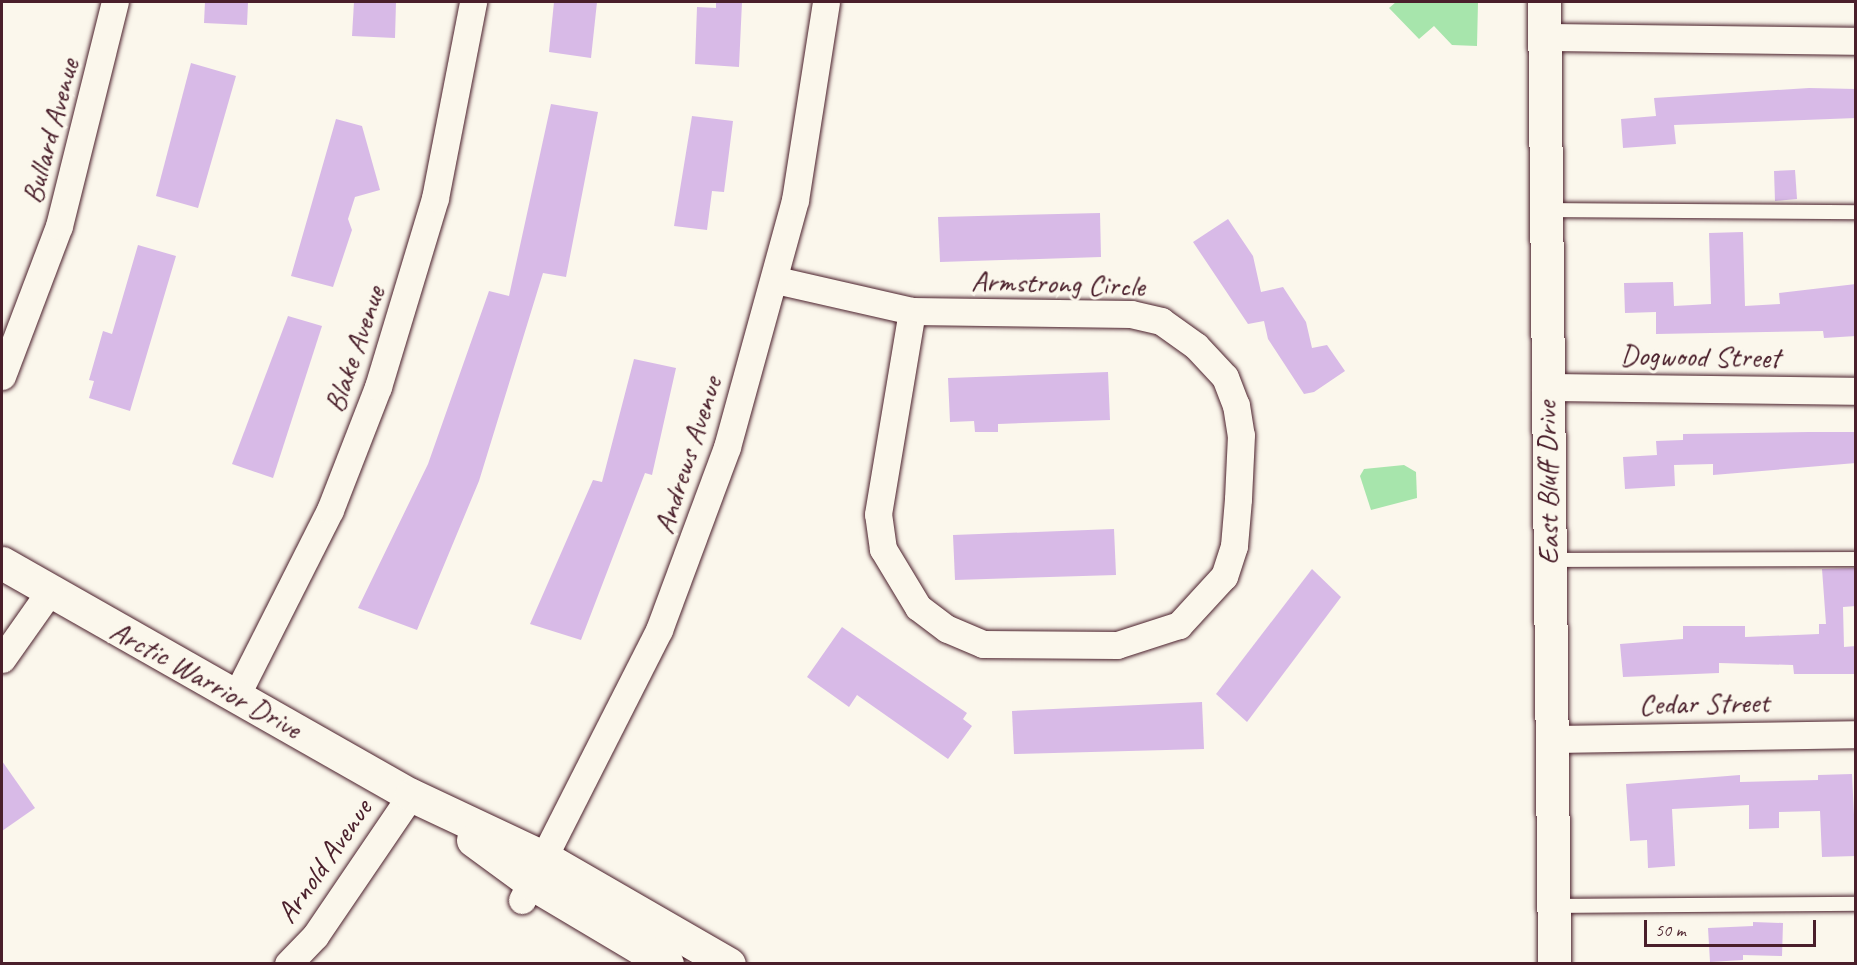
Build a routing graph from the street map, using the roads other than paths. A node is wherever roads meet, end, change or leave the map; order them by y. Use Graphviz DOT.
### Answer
graph roads {
  1 [pos="115,2"];
  2 [pos="473,2"];
  3 [pos="826,2"];
  4 [pos="1544,2"];
  5 [pos="1544,38"];
  6 [pos="1856,41"];
  7 [pos="1545,210"];
  8 [pos="1856,212"];
  9 [pos="776,280"];
  10 [pos="912,311"];
  11 [pos="2,376"];
  12 [pos="1545,387"];
  13 [pos="1856,391"];
  14 [pos="1856,559"];
  15 [pos="1548,560"];
  16 [pos="2,563"];
  17 [pos="50,591"];
  18 [pos="2,659"];
  19 [pos="236,696"];
  20 [pos="1856,734"];
  21 [pos="1552,739"];
  22 [pos="411,795"];
  23 [pos="534,881"];
  24 [pos="1856,904"];
  25 [pos="1555,906"];
  26 [pos="288,963"];
  27 [pos="667,963"];
  28 [pos="729,963"];
  29 [pos="1554,963"];
  1 -- 11 [label="street, Bullard Avenue"];
  2 -- 19 [label="street, Blake Avenue"];
  3 -- 9 [label="street, Andrews Avenue"];
  4 -- 5 [label="main road, East Bluff Drive"];
  5 -- 6 [label="street"];
  5 -- 7 [label="main road, East Bluff Drive"];
  7 -- 8 [label="lane"];
  7 -- 12 [label="main road, East Bluff Drive"];
  9 -- 10 [label="street, Armstrong Circle"];
  9 -- 23 [label="street, Andrews Avenue"];
  10 -- 10 [label="street, Armstrong Circle"];
  12 -- 13 [label="street, Dogwood Street"];
  12 -- 15 [label="main road, East Bluff Drive"];
  14 -- 15 [label="lane"];
  15 -- 21 [label="main road, East Bluff Drive"];
  16 -- 17 [label="main road, Arctic Warrior Drive"];
  17 -- 18 [label="street"];
  17 -- 19 [label="main road, Arctic Warrior Drive"];
  19 -- 22 [label="main road, Arctic Warrior Drive"];
  20 -- 21 [label="street, Cedar Street"];
  21 -- 25 [label="main road, East Bluff Drive"];
  22 -- 23 [label="main road, Arctic Warrior Drive"];
  22 -- 26 [label="street, Arnold Avenue"];
  23 -- 27 [label="main road, Arctic Warrior Drive"];
  23 -- 28 [label="main road, Arctic Warrior Drive"];
  24 -- 25 [label="lane"];
  25 -- 29 [label="main road, East Bluff Drive"];
}
